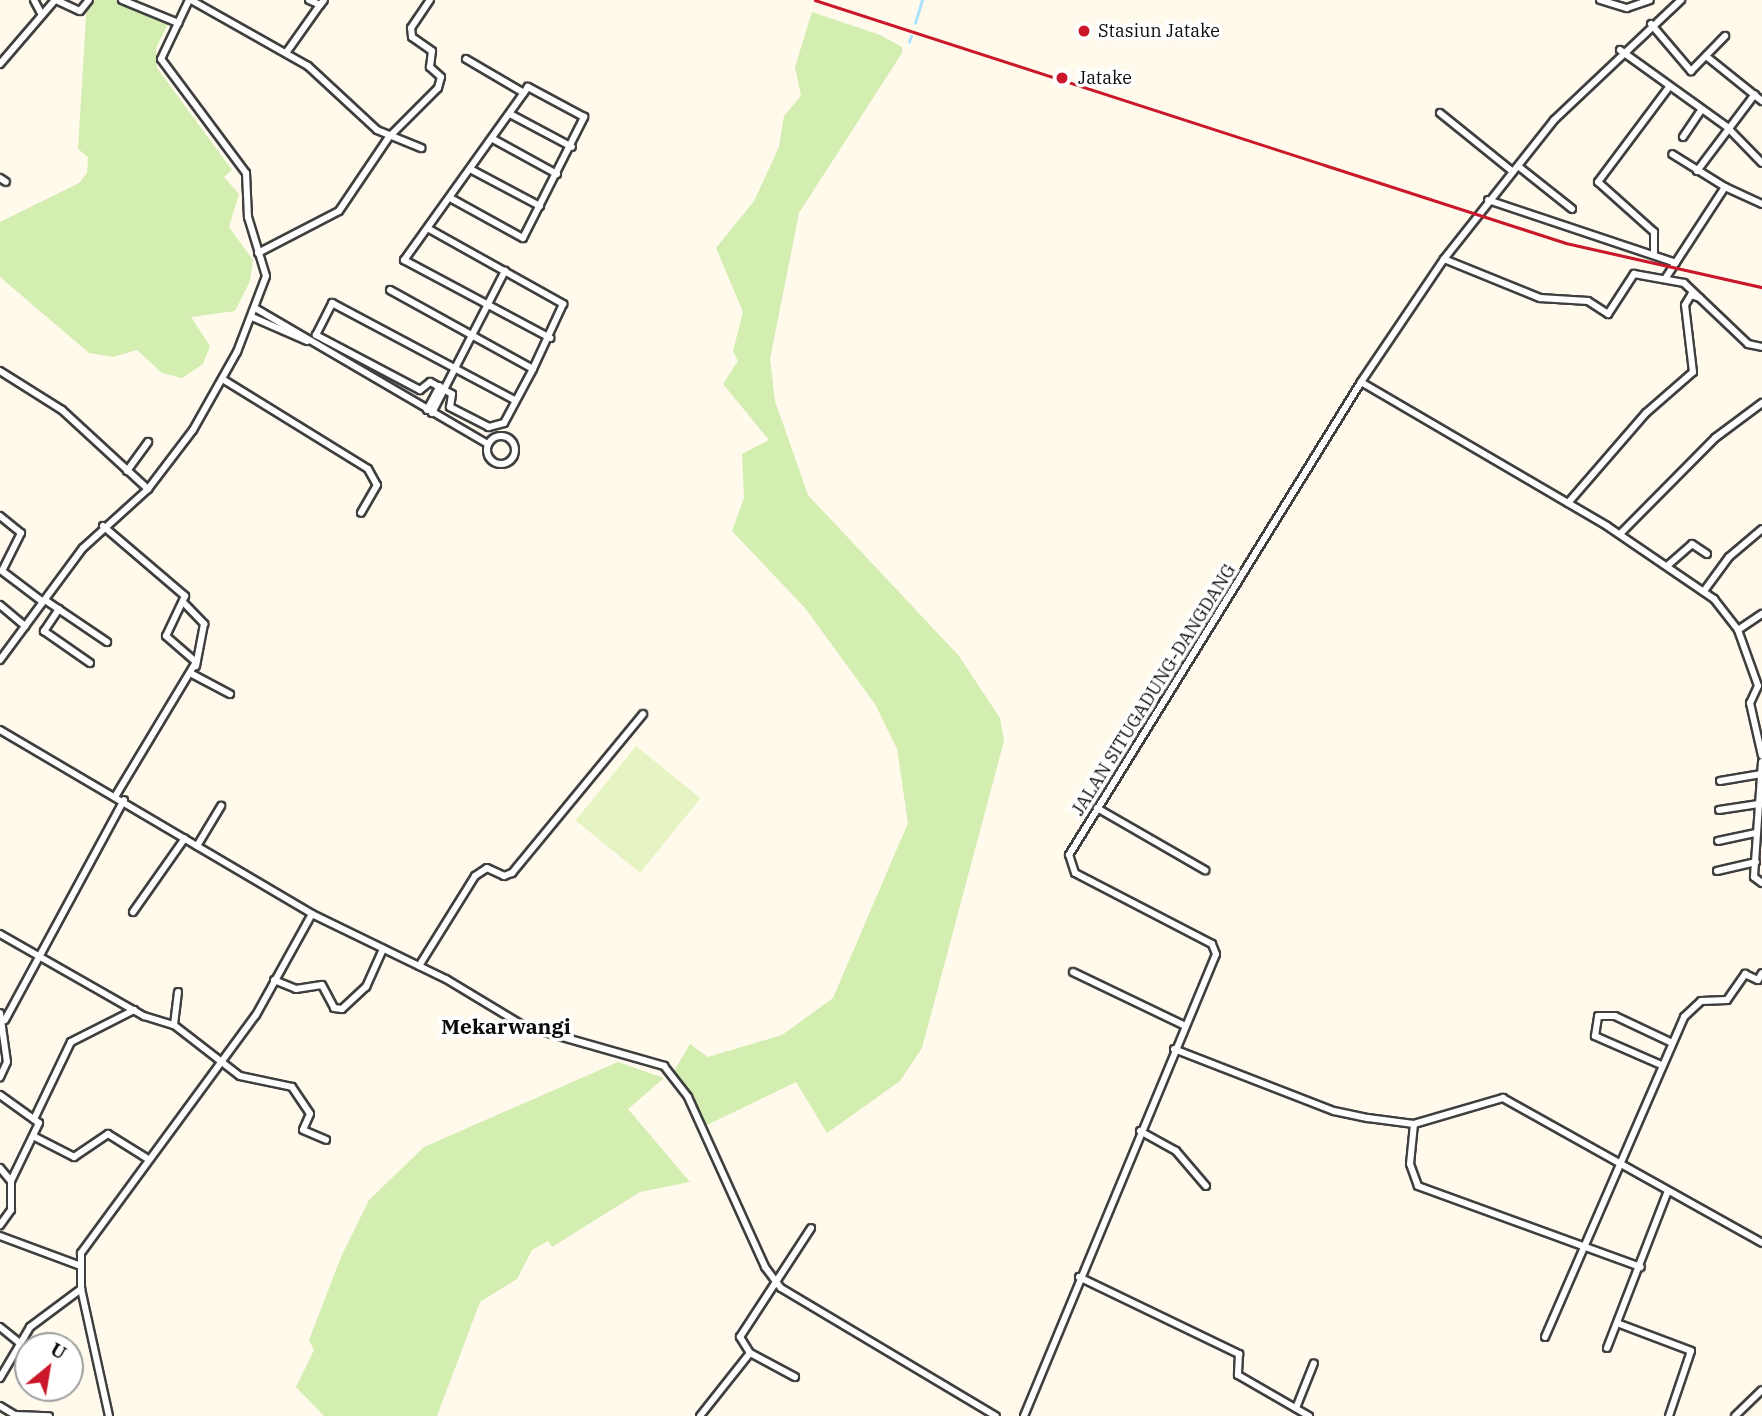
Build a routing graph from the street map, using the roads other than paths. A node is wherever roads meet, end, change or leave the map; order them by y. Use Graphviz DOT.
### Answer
graph roads {
  1 [pos="34,0"];
  2 [pos="55,0"];
  3 [pos="89,0"];
  4 [pos="122,0"];
  5 [pos="190,0"];
  6 [pos="309,0"];
  7 [pos="430,0"];
  8 [pos="1600,0"];
  9 [pos="1650,0"];
  10 [pos="1681,0"];
  11 [pos="322,3"];
  12 [pos="41,13"];
  13 [pos="178,23"];
  14 [pos="1651,24"];
  15 [pos="1725,36"];
  16 [pos="1620,50"];
  17 [pos="286,53"];
  18 [pos="1706,57"];
  19 [pos="466,59"];
  20 [pos="0,64"];
  21 [pos="1669,87"];
  22 [pos="524,93"];
  23 [pos="1755,94"];
  24 [pos="1762,101"];
  25 [pos="1701,110"];
  26 [pos="1440,113"];
  27 [pos="510,114"];
  28 [pos="1727,127"];
  29 [pos="389,137"];
  30 [pos="1683,137"];
  31 [pos="493,139"];
  32 [pos="572,147"];
  33 [pos="421,148"];
  34 [pos="1672,154"];
  35 [pos="1762,163"];
  36 [pos="1515,169"];
  37 [pos="472,170"];
  38 [pos="1697,171"];
  39 [pos="557,174"];
  40 [pos="1725,187"];
  41 [pos="452,199"];
  42 [pos="1488,200"];
  43 [pos="1762,204"];
  44 [pos="540,206"];
  45 [pos="1572,209"];
  46 [pos="429,229"];
  47 [pos="258,253"];
  48 [pos="1654,254"];
  49 [pos="1444,259"];
  50 [pos="1676,262"];
  51 [pos="505,271"];
  52 [pos="1665,279"];
  53 [pos="390,290"];
  54 [pos="1702,299"];
  55 [pos="487,304"];
  56 [pos="254,308"];
  57 [pos="252,317"];
  58 [pos="471,334"];
  59 [pos="550,338"];
  60 [pos="307,341"];
  61 [pos="1762,347"];
  62 [pos="453,367"];
  63 [pos="534,369"];
  64 [pos="0,371"];
  65 [pos="224,380"];
  66 [pos="1361,382"];
  67 [pos="442,386"];
  68 [pos="516,401"];
  69 [pos="1762,403"];
  70 [pos="429,412"];
  71 [pos="148,442"];
  72 [pos="488,444"];
  73 [pos="127,471"];
  74 [pos="148,489"];
  75 [pos="1568,503"];
  76 [pos="361,513"];
  77 [pos="0,516"];
  78 [pos="103,526"];
  79 [pos="1762,529"];
  80 [pos="1620,534"];
  81 [pos="1707,554"];
  82 [pos="1667,566"];
  83 [pos="1704,591"];
  84 [pos="44,601"];
  85 [pos="185,604"];
  86 [pos="0,605"];
  87 [pos="59,609"];
  88 [pos="1762,614"];
  89 [pos="25,626"];
  90 [pos="1738,630"];
  91 [pos="107,642"];
  92 [pos="0,660"];
  93 [pos="90,663"];
  94 [pos="194,671"];
  95 [pos="230,694"];
  96 [pos="643,713"];
  97 [pos="0,730"];
  98 [pos="1762,756"];
  99 [pos="1762,762"];
  100 [pos="1761,775"];
  101 [pos="1720,781"];
  102 [pos="116,795"];
  103 [pos="124,800"];
  104 [pos="221,806"];
  105 [pos="1760,806"];
  106 [pos="1097,808"];
  107 [pos="1718,810"];
  108 [pos="1757,834"];
  109 [pos="185,838"];
  110 [pos="1718,841"];
  111 [pos="1759,842"];
  112 [pos="197,846"];
  113 [pos="1756,862"];
  114 [pos="1205,870"];
  115 [pos="1717,871"];
  116 [pos="1762,883"];
  117 [pos="133,912"];
  118 [pos="312,914"];
  119 [pos="0,934"];
  120 [pos="383,949"];
  121 [pos="39,956"];
  122 [pos="419,966"];
  123 [pos="1073,972"];
  124 [pos="1762,973"];
  125 [pos="274,980"];
  126 [pos="178,992"];
  127 [pos="134,1010"];
  128 [pos="0,1013"];
  129 [pos="5,1020"];
  130 [pos="174,1025"];
  131 [pos="1185,1026"];
  132 [pos="1671,1042"];
  133 [pos="1174,1049"];
  134 [pos="219,1061"];
  135 [pos="1659,1064"];
  136 [pos="0,1077"];
  137 [pos="0,1096"];
  138 [pos="35,1118"];
  139 [pos="1414,1124"];
  140 [pos="1140,1131"];
  141 [pos="34,1137"];
  142 [pos="326,1140"];
  143 [pos="148,1158"];
  144 [pos="1622,1165"];
  145 [pos="0,1168"];
  146 [pos="11,1181"];
  147 [pos="1206,1186"];
  148 [pos="1668,1191"];
  149 [pos="0,1225"];
  150 [pos="811,1228"];
  151 [pos="0,1236"];
  152 [pos="1585,1241"];
  153 [pos="1762,1243"];
  154 [pos="78,1265"];
  155 [pos="1641,1267"];
  156 [pos="1079,1277"];
  157 [pos="774,1281"];
  158 [pos="81,1289"];
  159 [pos="1617,1324"];
  160 [pos="0,1327"];
  161 [pos="27,1332"];
  162 [pos="1545,1337"];
  163 [pos="14,1338"];
  164 [pos="1607,1348"];
  165 [pos="750,1353"];
  166 [pos="14,1354"];
  167 [pos="1314,1363"];
  168 [pos="795,1377"];
  169 [pos="0,1378"];
  170 [pos="1762,1390"];
  171 [pos="0,1406"];
  172 [pos="1296,1408"];
  173 [pos="48,1416"];
  174 [pos="108,1416"];
  175 [pos="700,1416"];
  176 [pos="996,1416"];
  177 [pos="1024,1416"];
  178 [pos="1309,1416"];
  179 [pos="1669,1416"];
  180 [pos="1735,1416"];
  1 -- 12 [label="street"];
  2 -- 3 [label="street"];
  2 -- 12 [label="street"];
  4 -- 13 [label="street"];
  5 -- 13 [label="street"];
  5 -- 17 [label="street"];
  6 -- 11 [label="street"];
  7 -- 29 [label="street"];
  8 -- 9 [label="street"];
  10 -- 14 [label="street, JALAN SITUGADUNG-DANGDANG"];
  11 -- 17 [label="street"];
  12 -- 20 [label="street"];
  13 -- 47 [label="street"];
  14 -- 16 [label="street, JALAN SITUGADUNG-DANGDANG"];
  14 -- 18 [label="street"];
  15 -- 18 [label="street"];
  16 -- 21 [label="street"];
  16 -- 36 [label="street, JALAN SITUGADUNG-DANGDANG"];
  17 -- 29 [label="street"];
  18 -- 23 [label="street"];
  19 -- 22 [label="street"];
  21 -- 25 [label="street"];
  21 -- 48 [label="street"];
  22 -- 27 [label="street"];
  22 -- 32 [label="street"];
  23 -- 24 [label="street"];
  23 -- 28 [label="street"];
  25 -- 28 [label="street"];
  25 -- 30 [label="street"];
  26 -- 36 [label="street"];
  27 -- 31 [label="street"];
  27 -- 32 [label="street"];
  28 -- 35 [label="street"];
  28 -- 38 [label="street"];
  29 -- 33 [label="street"];
  29 -- 47 [label="street"];
  31 -- 37 [label="street"];
  31 -- 39 [label="street"];
  32 -- 39 [label="street"];
  34 -- 38 [label="street"];
  36 -- 42 [label="street, JALAN SITUGADUNG-DANGDANG"];
  36 -- 45 [label="street"];
  37 -- 41 [label="street"];
  37 -- 44 [label="street"];
  38 -- 40 [label="street"];
  39 -- 44 [label="street"];
  40 -- 43 [label="street"];
  40 -- 50 [label="street"];
  41 -- 44 [label="street"];
  41 -- 46 [label="street"];
  42 -- 48 [label="street"];
  42 -- 49 [label="street, JALAN SITUGADUNG-DANGDANG"];
  46 -- 51 [label="street"];
  46 -- 55 [label="street"];
  47 -- 56 [label="street"];
  48 -- 50 [label="street"];
  49 -- 52 [label="street"];
  49 -- 66 [label="street, JALAN SITUGADUNG-DANGDANG"];
  50 -- 52 [label="street"];
  51 -- 55 [label="street"];
  51 -- 59 [label="street"];
  52 -- 54 [label="street"];
  53 -- 58 [label="street"];
  54 -- 61 [label="street"];
  54 -- 75 [label="street"];
  55 -- 58 [label="street"];
  55 -- 59 [label="street"];
  56 -- 57 [label="street"];
  56 -- 60 [label="street"];
  57 -- 60 [label="street"];
  57 -- 65 [label="street"];
  58 -- 62 [label="street"];
  58 -- 63 [label="street"];
  59 -- 63 [label="street"];
  60 -- 70 [label="street"];
  62 -- 67 [label="street"];
  62 -- 67 [label="street"];
  62 -- 68 [label="street"];
  63 -- 68 [label="street"];
  64 -- 73 [label="street"];
  65 -- 74 [label="street"];
  65 -- 76 [label="street"];
  66 -- 75 [label="street"];
  66 -- 106 [label="street, JALAN SITUGADUNG-DANGDANG"];
  67 -- 68 [label="street"];
  67 -- 70 [label="street"];
  69 -- 80 [label="street"];
  70 -- 72 [label="street"];
  71 -- 73 [label="street"];
  72 -- 72 [label="street"];
  73 -- 74 [label="street"];
  74 -- 78 [label="street"];
  75 -- 80 [label="street"];
  77 -- 84 [label="street"];
  78 -- 84 [label="street"];
  78 -- 85 [label="street"];
  79 -- 83 [label="street"];
  80 -- 82 [label="street"];
  81 -- 82 [label="street"];
  82 -- 83 [label="street"];
  83 -- 90 [label="street"];
  84 -- 87 [label="street"];
  84 -- 89 [label="street"];
  85 -- 94 [label="street"];
  85 -- 94 [label="street"];
  86 -- 89 [label="street"];
  87 -- 91 [label="street"];
  87 -- 93 [label="street"];
  88 -- 90 [label="street"];
  89 -- 92 [label="street"];
  90 -- 98 [label="street"];
  94 -- 95 [label="street"];
  94 -- 102 [label="street"];
  96 -- 122 [label="street"];
  97 -- 102 [label="street"];
  99 -- 100 [label="street"];
  100 -- 101 [label="street"];
  100 -- 105 [label="street"];
  102 -- 103 [label="street"];
  103 -- 109 [label="street"];
  103 -- 121 [label="street"];
  104 -- 112 [label="street"];
  105 -- 107 [label="street"];
  105 -- 108 [label="street"];
  106 -- 114 [label="street"];
  106 -- 131 [label="street, JALAN SITUGADUNG-DANGDANG"];
  108 -- 110 [label="street"];
  108 -- 111 [label="street"];
  109 -- 112 [label="street"];
  109 -- 117 [label="street"];
  111 -- 113 [label="street"];
  112 -- 118 [label="street"];
  113 -- 115 [label="street"];
  113 -- 116 [label="street"];
  118 -- 120 [label="street"];
  118 -- 125 [label="street"];
  119 -- 121 [label="street"];
  120 -- 122 [label="street"];
  120 -- 125 [label="street"];
  121 -- 127 [label="street"];
  121 -- 129 [label="street"];
  122 -- 157 [label="street"];
  123 -- 131 [label="street"];
  124 -- 132 [label="street"];
  125 -- 134 [label="street"];
  126 -- 130 [label="street"];
  127 -- 130 [label="street"];
  127 -- 138 [label="street"];
  128 -- 129 [label="street"];
  129 -- 136 [label="street"];
  130 -- 134 [label="street"];
  131 -- 133 [label="street, JALAN SITUGADUNG-DANGDANG"];
  132 -- 135 [label="street"];
  132 -- 135 [label="street"];
  133 -- 139 [label="street"];
  133 -- 140 [label="street, JALAN SITUGADUNG-DANGDANG"];
  134 -- 142 [label="street"];
  134 -- 143 [label="street"];
  135 -- 144 [label="street"];
  137 -- 138 [label="street"];
  138 -- 141 [label="street"];
  139 -- 144 [label="street"];
  139 -- 152 [label="street"];
  140 -- 147 [label="street"];
  140 -- 156 [label="street, JALAN SITUGADUNG-DANGDANG"];
  141 -- 143 [label="street"];
  141 -- 146 [label="street"];
  143 -- 154 [label="street"];
  144 -- 148 [label="street"];
  144 -- 152 [label="street"];
  145 -- 146 [label="street"];
  146 -- 149 [label="street"];
  148 -- 153 [label="street"];
  148 -- 155 [label="street"];
  150 -- 157 [label="street"];
  151 -- 154 [label="street"];
  152 -- 155 [label="street"];
  152 -- 162 [label="street"];
  154 -- 158 [label="street"];
  155 -- 159 [label="street"];
  156 -- 172 [label="street"];
  156 -- 177 [label="street, JALAN SITUGADUNG-DANGDANG"];
  157 -- 165 [label="street"];
  157 -- 176 [label="street"];
  158 -- 161 [label="street"];
  158 -- 174 [label="street"];
  159 -- 164 [label="street"];
  159 -- 179 [label="street"];
  160 -- 163 [label="street"];
  165 -- 168 [label="street"];
  165 -- 175 [label="street"];
  166 -- 169 [label="street"];
  167 -- 172 [label="street"];
  170 -- 180 [label="street"];
  171 -- 173 [label="street"];
  172 -- 178 [label="street"];
}
